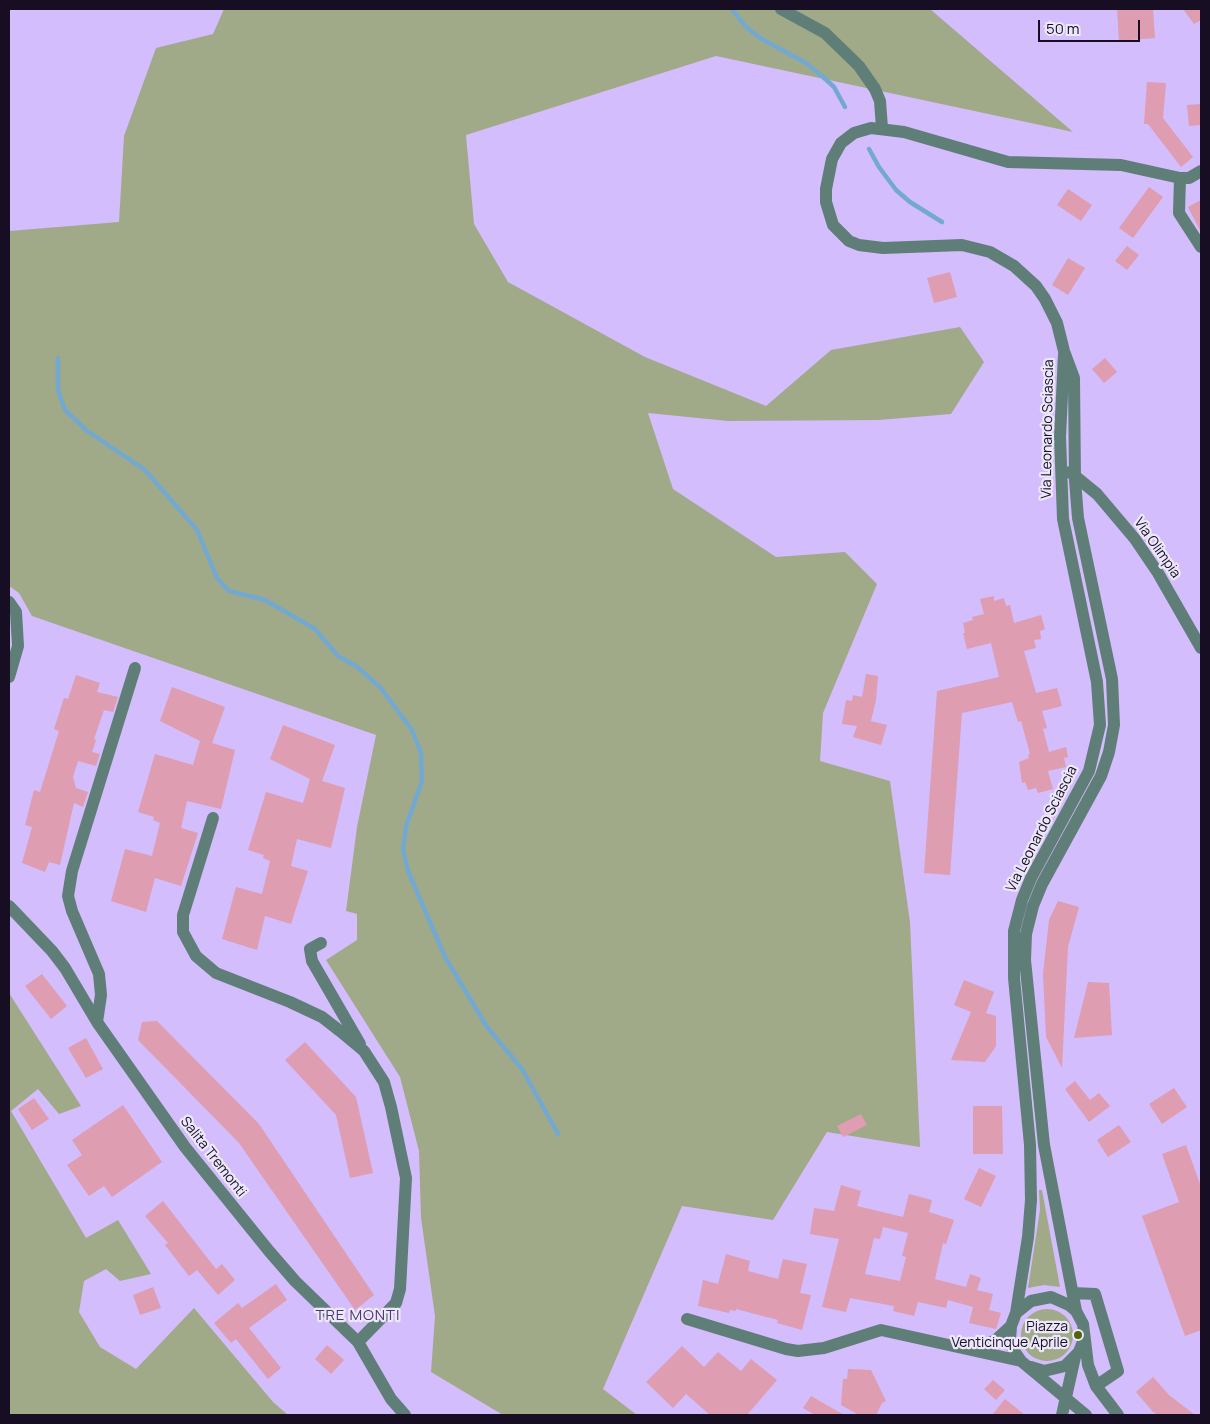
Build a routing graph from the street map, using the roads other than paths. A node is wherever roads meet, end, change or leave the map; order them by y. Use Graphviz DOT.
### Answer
graph roads {
  1 [pos="781,9"];
  2 [pos="882,128"];
  3 [pos="1201,171"];
  4 [pos="1180,178"];
  5 [pos="1201,247"];
  6 [pos="1064,351"];
  7 [pos="1061,468"];
  8 [pos="1075,475"];
  9 [pos="1090,581"];
  10 [pos="1076,584"];
  11 [pos="9,602"];
  12 [pos="1102,633"];
  13 [pos="1087,636"];
  14 [pos="1201,648"];
  15 [pos="135,668"];
  16 [pos="9,677"];
  17 [pos="213,818"];
  18 [pos="9,906"];
  19 [pos="320,943"];
  20 [pos="97,1022"];
  21 [pos="364,1051"];
  22 [pos="1050,1178"];
  23 [pos="1031,1180"];
  24 [pos="1072,1288"];
  25 [pos="1076,1311"];
  26 [pos="1016,1313"];
  27 [pos="686,1319"];
  28 [pos="1011,1326"];
  29 [pos="1084,1338"];
  30 [pos="358,1342"];
  31 [pos="975,1350"];
  32 [pos="1075,1357"];
  33 [pos="1026,1364"];
  34 [pos="1050,1386"];
  35 [pos="1098,1388"];
  36 [pos="1065,1398"];
  37 [pos="1080,1414"];
  38 [pos="405,1415"];
  39 [pos="1060,1415"];
  40 [pos="1118,1415"];
  1 -- 2 [label="street"];
  2 -- 4 [label="street, Via Leonardo Sciascia"];
  2 -- 6 [label="street, Via Leonardo Sciascia"];
  3 -- 4 [label="street"];
  4 -- 5 [label="street"];
  6 -- 7 [label="street, Via Leonardo Sciascia"];
  6 -- 8 [label="street, Via Leonardo Sciascia"];
  7 -- 8 [label="street, Via Olimpia"];
  7 -- 10 [label="street, Via Leonardo Sciascia"];
  8 -- 9 [label="street, Via Leonardo Sciascia"];
  8 -- 14 [label="street, Via Olimpia"];
  9 -- 10 [label="street"];
  9 -- 12 [label="street, Via Leonardo Sciascia"];
  10 -- 13 [label="street, Via Leonardo Sciascia"];
  11 -- 16 [label="street"];
  12 -- 13 [label="street"];
  12 -- 22 [label="street, Via Leonardo Sciascia"];
  13 -- 23 [label="street, Via Leonardo Sciascia"];
  15 -- 20 [label="street"];
  17 -- 21 [label="street"];
  18 -- 20 [label="street, Salita Tremonti"];
  19 -- 21 [label="street"];
  20 -- 30 [label="street, Salita Tremonti"];
  21 -- 30 [label="street"];
  22 -- 23 [label="street"];
  22 -- 24 [label="street, Via Leonardo Sciascia"];
  23 -- 26 [label="street, Via Leonardo Sciascia"];
  24 -- 25 [label="street, Via Leonardo Sciascia"];
  24 -- 35 [label="street"];
  25 -- 26 [label="street"];
  25 -- 29 [label="street"];
  26 -- 28 [label="street"];
  27 -- 31 [label="street"];
  28 -- 31 [label="street"];
  28 -- 33 [label="street"];
  29 -- 32 [label="street"];
  29 -- 35 [label="street"];
  30 -- 38 [label="street, Salita Tremonti"];
  31 -- 33 [label="street"];
  32 -- 33 [label="street"];
  32 -- 36 [label="street"];
  33 -- 34 [label="street"];
  34 -- 36 [label="street"];
  34 -- 39 [label="street"];
  35 -- 40 [label="street"];
  36 -- 37 [label="street"];
  36 -- 39 [label="street"];
}
